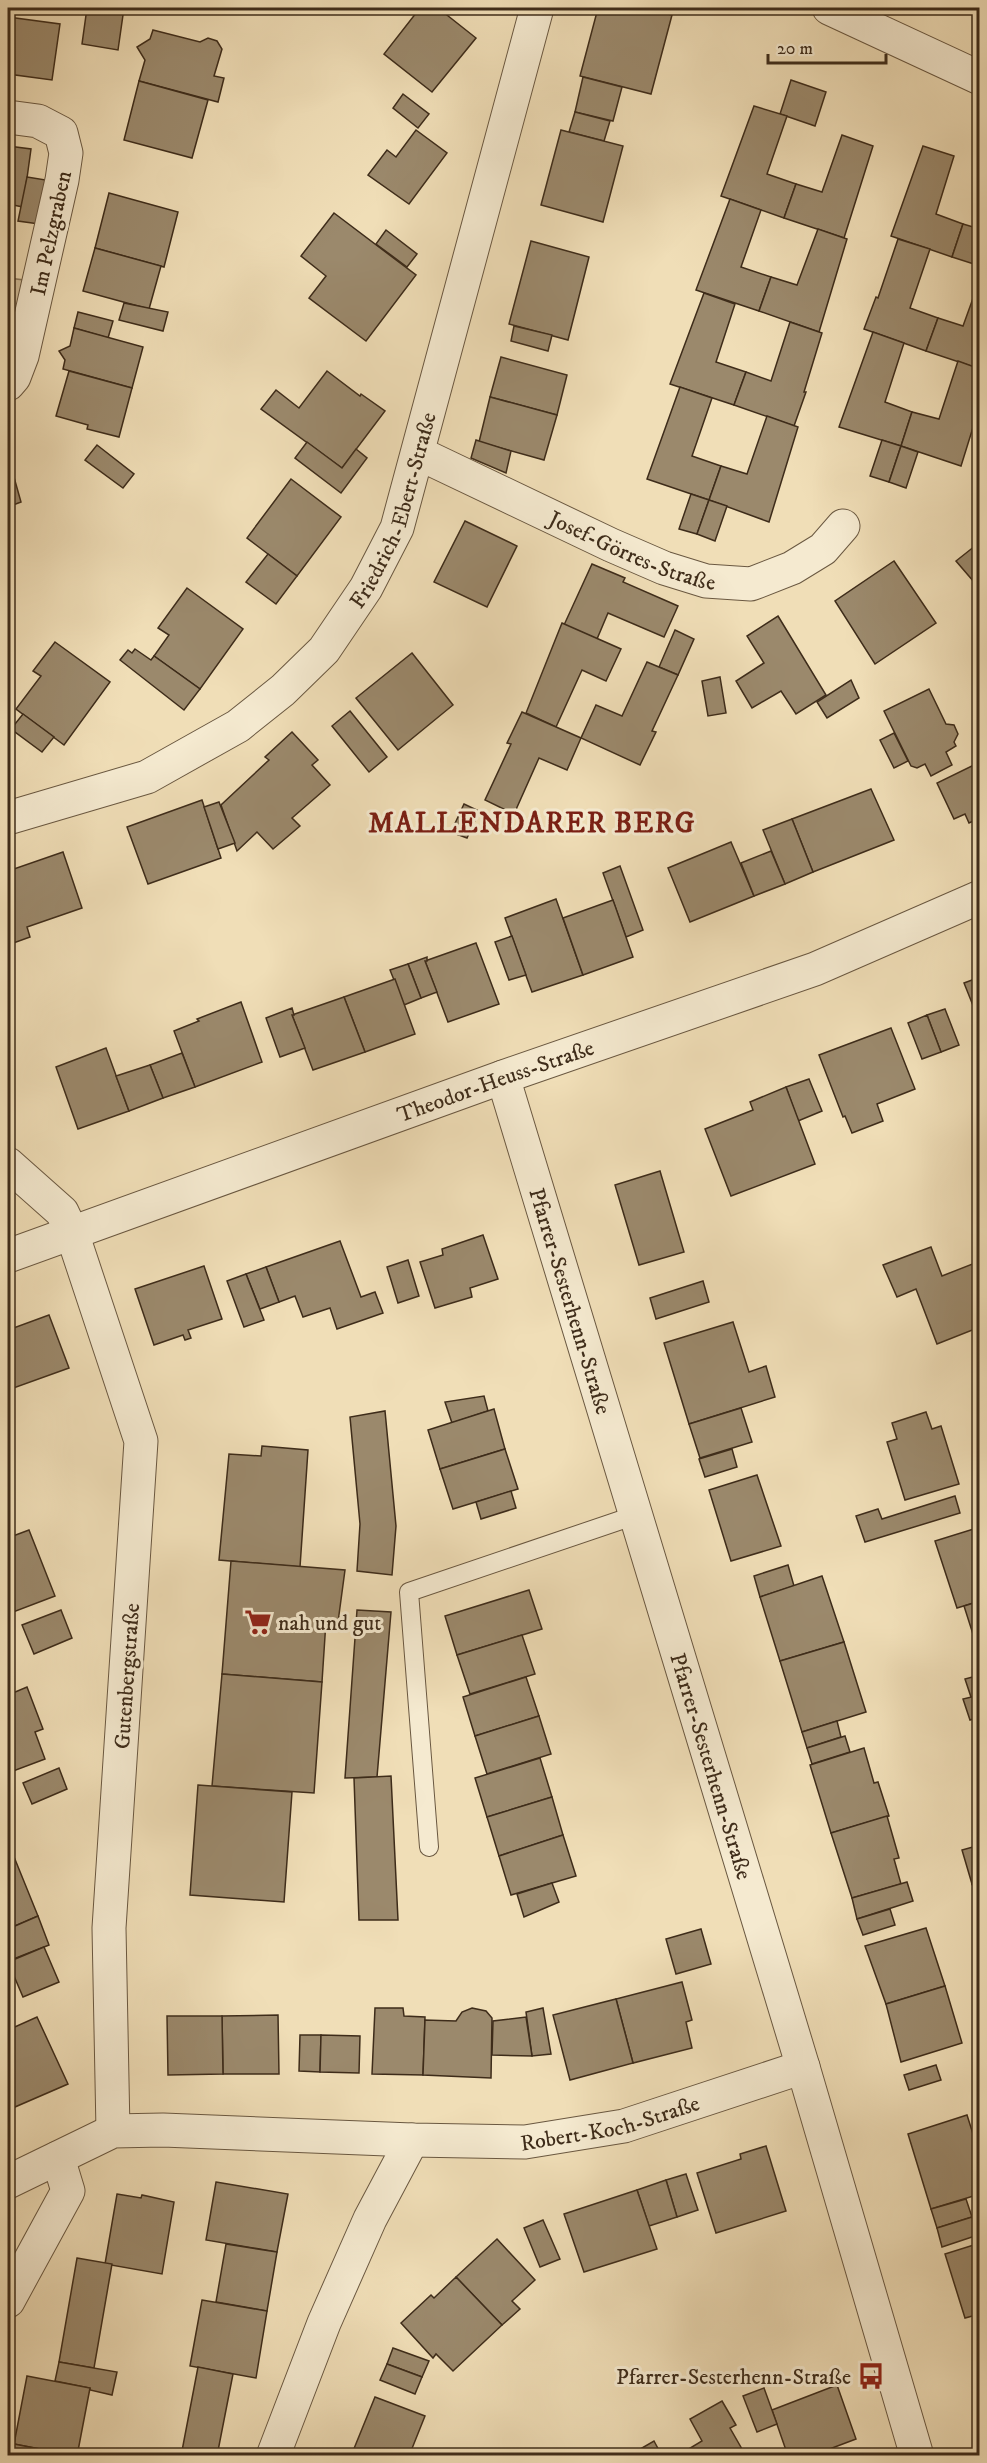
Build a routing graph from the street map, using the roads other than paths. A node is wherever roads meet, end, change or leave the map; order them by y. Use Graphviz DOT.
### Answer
graph roads {
  1 [pos="537,8"];
  2 [pos="829,8"];
  3 [pos="980,78"];
  4 [pos="8,117"];
  5 [pos="8,384"];
  6 [pos="418,453"];
  7 [pos="843,526"];
  8 [pos="8,818"];
  9 [pos="980,897"];
  10 [pos="503,1077"];
  11 [pos="8,1164"];
  12 [pos="72,1233"];
  13 [pos="8,1256"];
  14 [pos="636,1515"];
  15 [pos="429,1847"];
  16 [pos="803,2067"];
  17 [pos="113,2131"];
  18 [pos="411,2140"];
  19 [pos="58,2158"];
  20 [pos="8,2182"];
  21 [pos="8,2301"];
  22 [pos="273,2456"];
  23 [pos="916,2456"];
  1 -- 6 [label="street, Friedrich-Ebert-Straße"];
  2 -- 3 [label="street"];
  4 -- 5 [label="street, Im Pelzgraben"];
  6 -- 7 [label="street, Josef-Görres-Straße"];
  6 -- 8 [label="street, Friedrich-Ebert-Straße"];
  9 -- 10 [label="street, Theodor-Heuss-Straße"];
  10 -- 12 [label="street, Theodor-Heuss-Straße"];
  10 -- 14 [label="street, Pfarrer-Sesterhenn-Straße"];
  11 -- 12 [label="street"];
  12 -- 13 [label="street, Theodor-Heuss-Straße"];
  12 -- 17 [label="street, Gutenbergstraße"];
  14 -- 15 [label="lane"];
  14 -- 16 [label="street, Pfarrer-Sesterhenn-Straße"];
  16 -- 18 [label="street, Robert-Koch-Straße"];
  16 -- 23 [label="street, Pfarrer-Sesterhenn-Straße"];
  17 -- 18 [label="street, Robert-Koch-Straße"];
  17 -- 19 [label="street, Robert-Koch-Straße"];
  18 -- 22 [label="street"];
  19 -- 20 [label="street, Robert-Koch-Straße"];
  19 -- 21 [label="street"];
}
